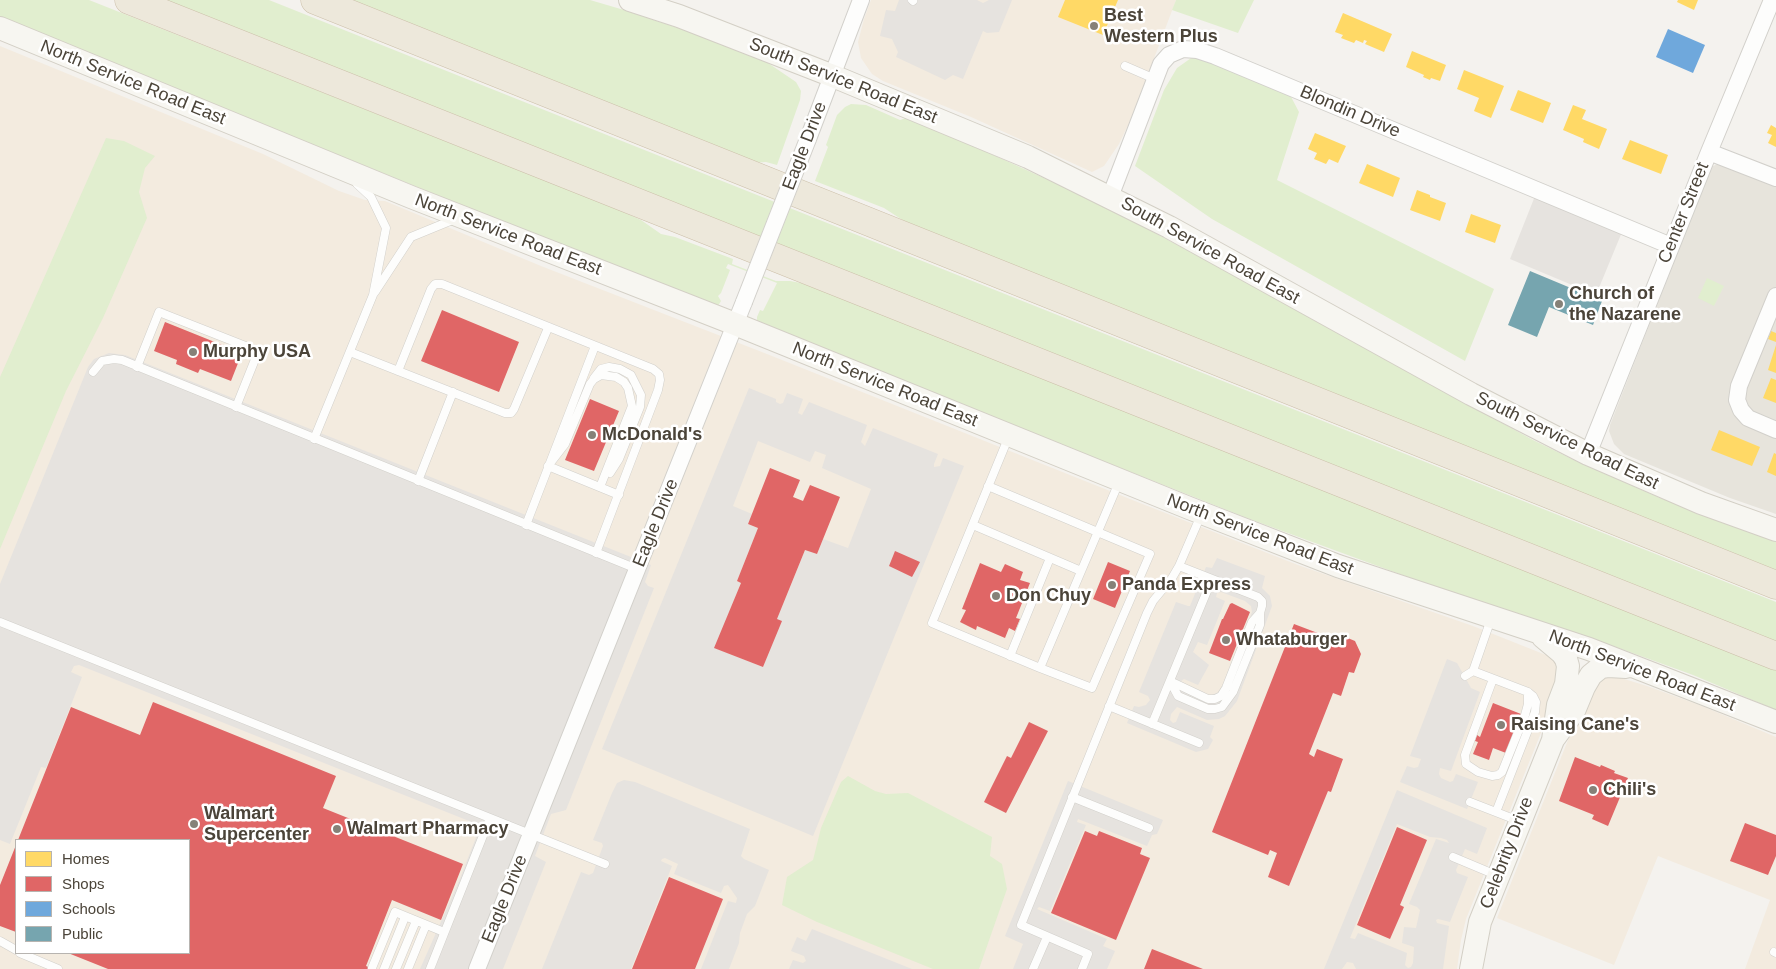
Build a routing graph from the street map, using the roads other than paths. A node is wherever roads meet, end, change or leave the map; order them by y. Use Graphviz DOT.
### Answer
graph roads {
  1 [pos="129,0"];
  2 [pos="315,0"];
  3 [pos="630,0"];
  4 [pos="861,0"];
  5 [pos="1772,0"];
  6 [pos="0,28"];
  7 [pos="1125,66"];
  8 [pos="833,76"];
  9 [pos="1155,79"];
  10 [pos="1709,152"];
  11 [pos="342,168"];
  12 [pos="1776,178"];
  13 [pos="1110,197"];
  14 [pos="461,216"];
  15 [pos="1671,246"];
  16 [pos="373,295"];
  17 [pos="1776,296"];
  18 [pos="735,324"];
  19 [pos="548,328"];
  20 [pos="595,346"];
  21 [pos="350,352"];
  22 [pos="137,367"];
  23 [pos="398,371"];
  24 [pos="92,372"];
  25 [pos="452,392"];
  26 [pos="236,407"];
  27 [pos="1776,430"];
  28 [pos="1009,435"];
  29 [pos="314,439"];
  30 [pos="1588,454"];
  31 [pos="548,466"];
  32 [pos="1120,480"];
  33 [pos="418,481"];
  34 [pos="988,486"];
  35 [pos="600,487"];
  36 [pos="619,494"];
  37 [pos="1202,514"];
  38 [pos="526,524"];
  39 [pos="973,525"];
  40 [pos="1776,530"];
  41 [pos="1098,532"];
  42 [pos="596,553"];
  43 [pos="1050,558"];
  44 [pos="1179,566"];
  45 [pos="637,570"];
  46 [pos="1081,571"];
  47 [pos="1212,579"];
  48 [pos="1776,586"];
  49 [pos="1491,617"];
  50 [pos="0,622"];
  51 [pos="1530,630"];
  52 [pos="1010,656"];
  53 [pos="1776,656"];
  54 [pos="1040,668"];
  55 [pos="1641,670"];
  56 [pos="1472,671"];
  57 [pos="1465,676"];
  58 [pos="1493,679"];
  59 [pos="1170,681"];
  60 [pos="1528,692"];
  61 [pos="1109,706"];
  62 [pos="1776,722"];
  63 [pos="1152,724"];
  64 [pos="1552,740"];
  65 [pos="1199,743"];
  66 [pos="1072,797"];
  67 [pos="1470,802"];
  68 [pos="1496,812"];
  69 [pos="490,818"];
  70 [pos="1520,821"];
  71 [pos="1149,828"];
  72 [pos="531,835"];
  73 [pos="1453,857"];
  74 [pos="605,864"];
  75 [pos="1498,876"];
  76 [pos="405,917"];
  77 [pos="416,921"];
  78 [pos="426,925"];
  79 [pos="444,932"];
  80 [pos="1047,937"];
  81 [pos="0,942"];
  82 [pos="15,950"];
  83 [pos="22,954"];
  84 [pos="372,968"];
  85 [pos="58,969"];
  86 [pos="384,969"];
  87 [pos="396,969"];
  88 [pos="408,969"];
  89 [pos="430,969"];
  90 [pos="477,969"];
  91 [pos="1033,969"];
  92 [pos="1082,969"];
  93 [pos="1471,969"];
  1 -- 53 [label="highway"];
  2 -- 48 [label="highway"];
  3 -- 8 [label="main road, South Service Road East"];
  4 -- 8 [label="street, Eagle Drive"];
  5 -- 10 [label="street, Center Street"];
  6 -- 11 [label="main road, North Service Road East"];
  7 -- 9 [label="lane"];
  8 -- 13 [label="main road, South Service Road East"];
  8 -- 18 [label="street, Eagle Drive, bridge"];
  9 -- 13 [label="street, Blondin Drive"];
  9 -- 15 [label="street, Blondin Drive"];
  10 -- 12 [label="street"];
  10 -- 15 [label="street, Center Street"];
  11 -- 14 [label="main road, North Service Road East"];
  11 -- 16 [label="lane"];
  13 -- 30 [label="main road, South Service Road East"];
  14 -- 16 [label="lane"];
  14 -- 18 [label="main road, North Service Road East"];
  15 -- 30 [label="street, Center Street"];
  16 -- 21 [label="lane"];
  17 -- 27 [label="street"];
  18 -- 28 [label="main road, North Service Road East"];
  18 -- 45 [label="street, Eagle Drive"];
  19 -- 20 [label="lane"];
  19 -- 23 [label="lane"];
  19 -- 25 [label="lane"];
  20 -- 31 [label="lane"];
  20 -- 36 [label="lane"];
  21 -- 23 [label="lane"];
  21 -- 29 [label="lane"];
  22 -- 24 [label="lane"];
  22 -- 26 [label="lane"];
  22 -- 26 [label="lane"];
  23 -- 25 [label="lane"];
  25 -- 33 [label="lane"];
  26 -- 29 [label="lane"];
  28 -- 32 [label="main road, North Service Road East"];
  28 -- 34 [label="lane"];
  29 -- 33 [label="lane"];
  30 -- 40 [label="main road, South Service Road East"];
  31 -- 35 [label="lane"];
  31 -- 35 [label="lane"];
  31 -- 38 [label="lane"];
  32 -- 37 [label="main road, North Service Road East"];
  32 -- 41 [label="lane"];
  33 -- 38 [label="lane"];
  34 -- 39 [label="lane"];
  34 -- 41 [label="lane"];
  35 -- 36 [label="lane"];
  36 -- 42 [label="lane"];
  37 -- 44 [label="lane"];
  37 -- 49 [label="main road, North Service Road East"];
  38 -- 42 [label="lane"];
  39 -- 43 [label="lane"];
  39 -- 52 [label="lane"];
  41 -- 46 [label="lane"];
  41 -- 54 [label="lane"];
  42 -- 45 [label="lane"];
  43 -- 46 [label="lane"];
  43 -- 52 [label="lane"];
  44 -- 47 [label="lane"];
  44 -- 61 [label="lane"];
  45 -- 72 [label="street, Eagle Drive"];
  46 -- 54 [label="lane"];
  47 -- 59 [label="lane"];
  47 -- 59 [label="lane"];
  49 -- 51 [label="main road, North Service Road East"];
  49 -- 56 [label="lane"];
  50 -- 69 [label="lane"];
  51 -- 55 [label="main road, North Service Road East"];
  51 -- 64 [label="main road"];
  52 -- 54 [label="lane"];
  55 -- 62 [label="main road, North Service Road East"];
  55 -- 64 [label="main road"];
  56 -- 57 [label="lane"];
  56 -- 58 [label="lane"];
  58 -- 60 [label="lane"];
  58 -- 60 [label="lane"];
  59 -- 63 [label="lane"];
  60 -- 68 [label="lane"];
  61 -- 63 [label="lane"];
  61 -- 66 [label="lane"];
  63 -- 65 [label="lane"];
  64 -- 70 [label="main road, Celebrity Drive"];
  66 -- 71 [label="lane"];
  66 -- 80 [label="lane"];
  67 -- 68 [label="lane"];
  68 -- 70 [label="lane"];
  69 -- 72 [label="lane"];
  69 -- 79 [label="lane"];
  70 -- 75 [label="main road, Celebrity Drive"];
  72 -- 74 [label="lane"];
  72 -- 90 [label="street, Eagle Drive"];
  73 -- 75 [label="lane"];
  75 -- 93 [label="main road, Celebrity Drive"];
  76 -- 77 [label="lane"];
  76 -- 84 [label="lane"];
  76 -- 86 [label="lane"];
  77 -- 78 [label="lane"];
  77 -- 87 [label="lane"];
  78 -- 79 [label="lane"];
  78 -- 88 [label="lane"];
  79 -- 89 [label="lane"];
  80 -- 91 [label="lane"];
  80 -- 92 [label="lane"];
  81 -- 82 [label="lane"];
  83 -- 85 [label="lane"];
}
